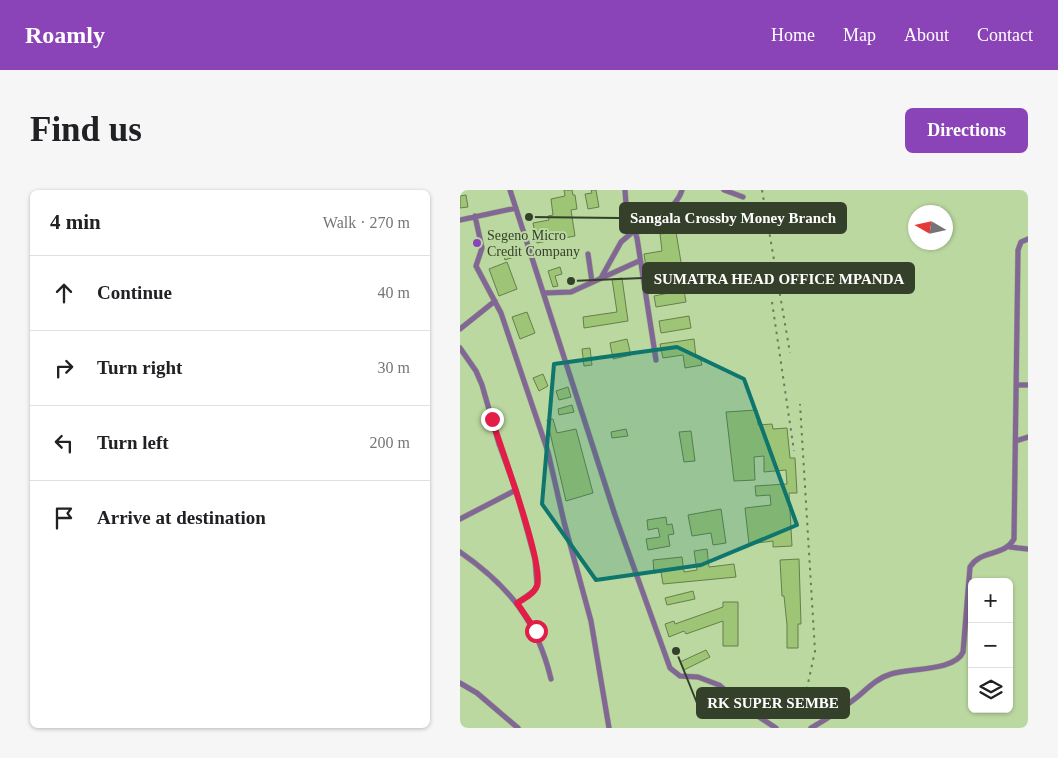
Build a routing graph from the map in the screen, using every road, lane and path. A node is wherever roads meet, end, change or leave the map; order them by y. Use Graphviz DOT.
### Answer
graph roads {
  1 [pos="510,190"];
  2 [pos="625,190"];
  3 [pos="682,190"];
  4 [pos="724,190"];
  5 [pos="743,197"];
  6 [pos="516,208"];
  7 [pos="475,216"];
  8 [pos="460,220"];
  9 [pos="635,231"];
  10 [pos="1028,238"];
  11 [pos="588,254"];
  12 [pos="639,261"];
  13 [pos="601,278"];
  14 [pos="592,282"];
  15 [pos="544,294"];
  16 [pos="495,302"];
  17 [pos="460,329"];
  18 [pos="460,348"];
  19 [pos="656,360"];
  20 [pos="1018,385"];
  21 [pos="1028,385"];
  22 [pos="1028,437"];
  23 [pos="1016,441"];
  24 [pos="516,490"];
  25 [pos="460,519"];
  26 [pos="1010,547"];
  27 [pos="1028,549"];
  28 [pos="460,552"];
  29 [pos="517,603"];
  30 [pos="551,679"];
  31 [pos="460,683"];
  32 [pos="518,728"];
  33 [pos="608,728"];
  34 [pos="776,728"];
  35 [pos="811,728"];
  1 -- 6 [label="street"];
  2 -- 9 [label="street"];
  3 -- 9 [label="street"];
  4 -- 5 [label="street"];
  6 -- 7 [label="street"];
  6 -- 15 [label="street"];
  7 -- 8 [label="street"];
  7 -- 16 [label="street"];
  9 -- 12 [label="street"];
  9 -- 13 [label="street"];
  10 -- 20 [label="street"];
  11 -- 14 [label="street"];
  12 -- 13 [label="street"];
  12 -- 19 [label="street"];
  13 -- 14 [label="street"];
  14 -- 15 [label="street"];
  15 -- 34 [label="street"];
  16 -- 17 [label="street"];
  16 -- 33 [label="street"];
  18 -- 24 [label="street"];
  20 -- 21 [label="street"];
  20 -- 23 [label="street"];
  22 -- 23 [label="street"];
  23 -- 26 [label="street"];
  24 -- 25 [label="street"];
  24 -- 29 [label="street"];
  26 -- 27 [label="street"];
  26 -- 35 [label="street"];
  28 -- 29 [label="street"];
  29 -- 30 [label="street"];
  31 -- 32 [label="street"];
}
